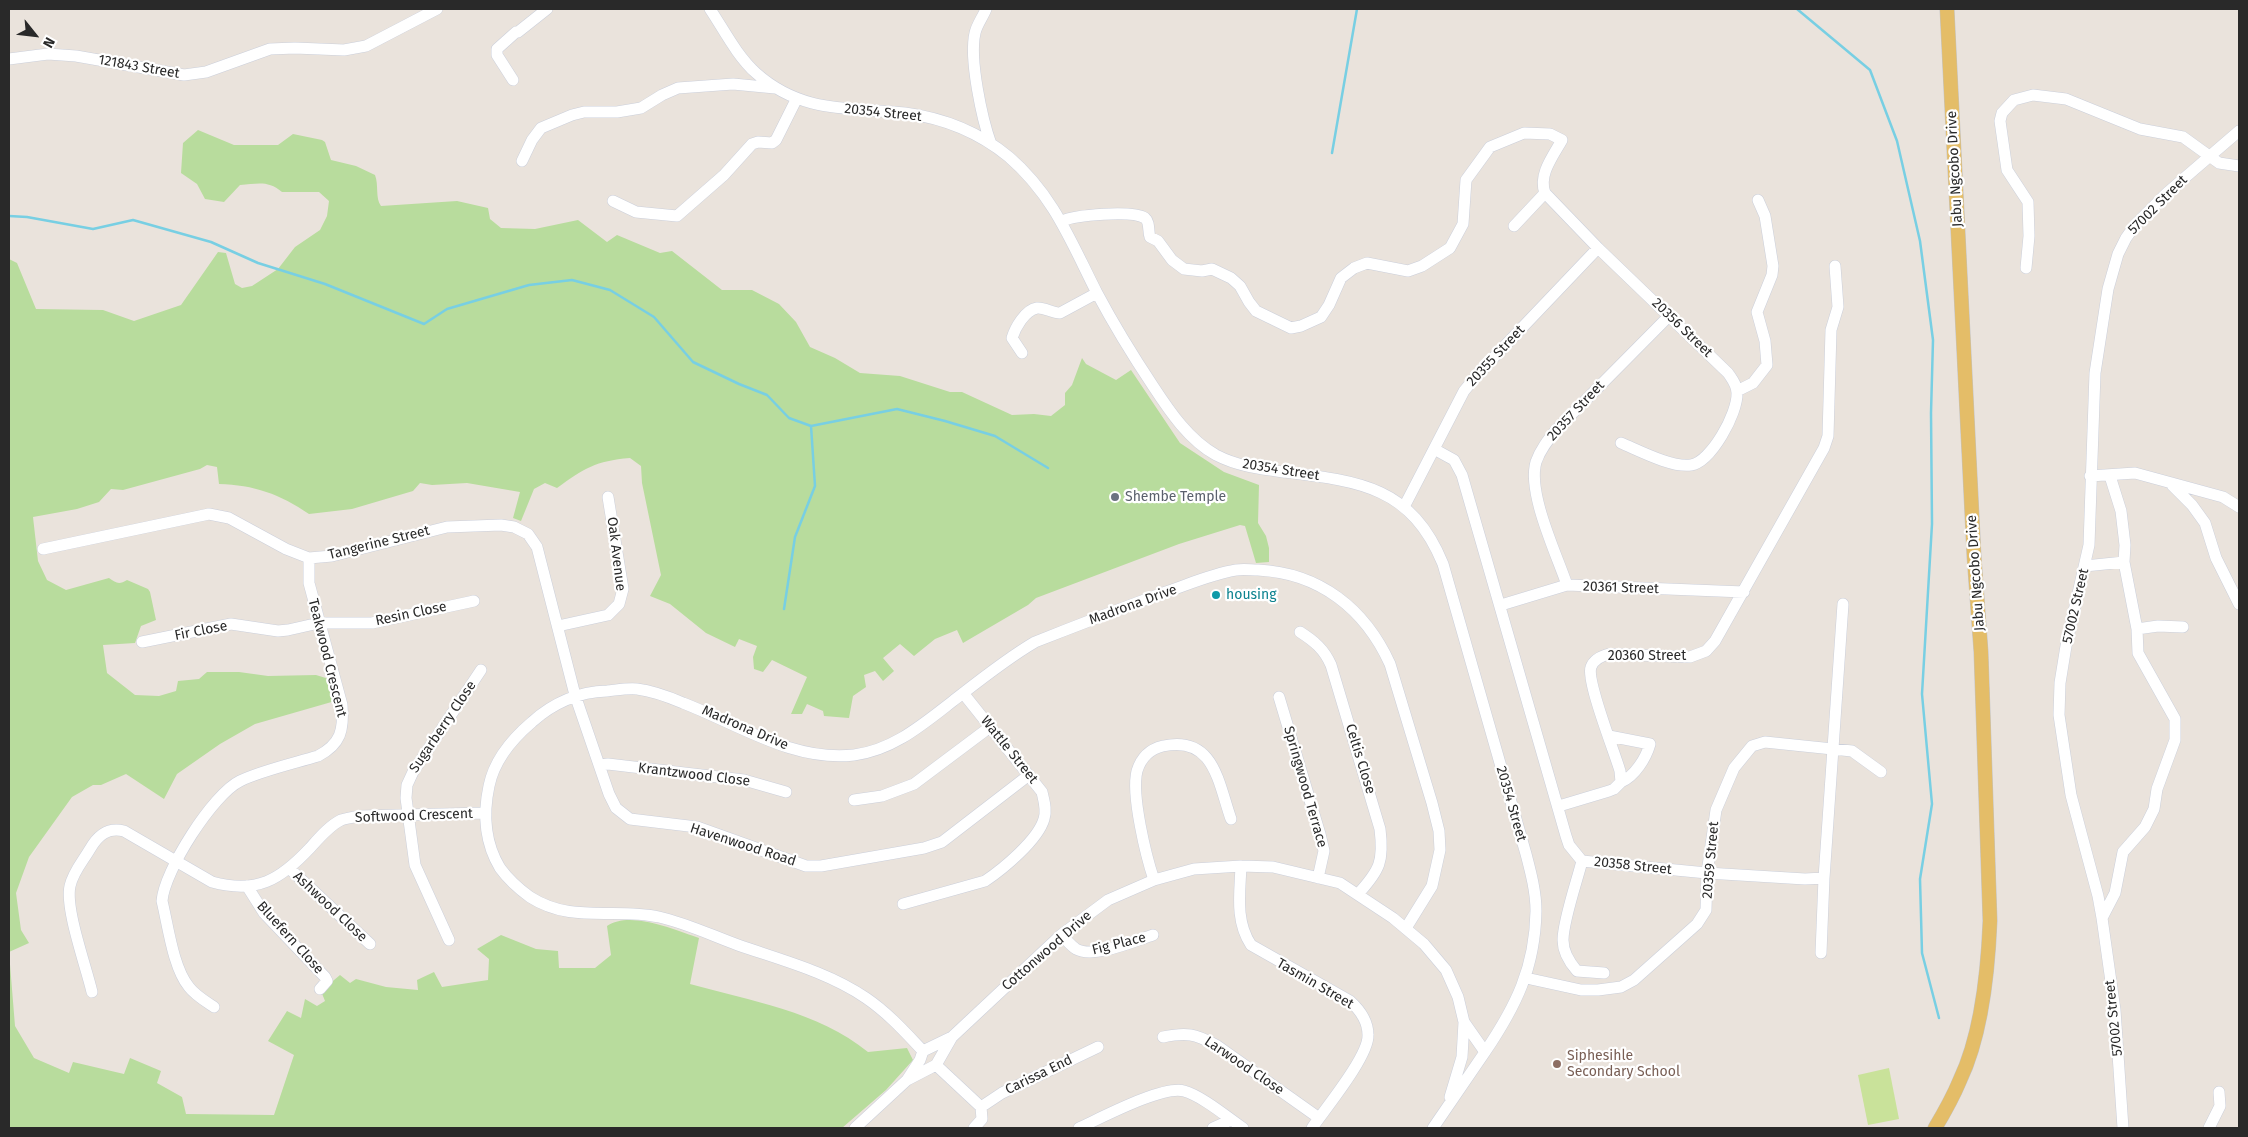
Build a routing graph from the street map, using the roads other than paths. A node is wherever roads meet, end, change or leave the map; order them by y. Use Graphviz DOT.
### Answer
graph roads {
  1 [pos="437,9"];
  2 [pos="547,9"];
  3 [pos="710,9"];
  4 [pos="986,9"];
  5 [pos="1947,9"];
  6 [pos="9,59"];
  7 [pos="513,80"];
  8 [pos="775,88"];
  9 [pos="796,100"];
  10 [pos="2239,131"];
  11 [pos="991,144"];
  12 [pos="2208,156"];
  13 [pos="522,161"];
  14 [pos="2239,166"];
  15 [pos="1545,193"];
  16 [pos="1758,200"];
  17 [pos="613,201"];
  18 [pos="1062,222"];
  19 [pos="1514,226"];
  20 [pos="1598,248"];
  21 [pos="1835,266"];
  22 [pos="2026,268"];
  23 [pos="1097,294"];
  24 [pos="1670,315"];
  25 [pos="1022,353"];
  26 [pos="1737,391"];
  27 [pos="1620,443"];
  28 [pos="1434,449"];
  29 [pos="2090,476"];
  30 [pos="2110,476"];
  31 [pos="2170,484"];
  32 [pos="608,497"];
  33 [pos="1404,507"];
  34 [pos="2239,507"];
  35 [pos="43,549"];
  36 [pos="309,558"];
  37 [pos="2124,562"];
  38 [pos="2085,566"];
  39 [pos="1568,585"];
  40 [pos="1744,592"];
  41 [pos="474,601"];
  42 [pos="1843,604"];
  43 [pos="2239,604"];
  44 [pos="1501,605"];
  45 [pos="319,623"];
  46 [pos="558,626"];
  47 [pos="2183,627"];
  48 [pos="2137,629"];
  49 [pos="1300,632"];
  50 [pos="142,642"];
  51 [pos="481,670"];
  52 [pos="963,693"];
  53 [pos="575,695"];
  54 [pos="1279,697"];
  55 [pos="990,727"];
  56 [pos="1609,736"];
  57 [pos="1834,748"];
  58 [pos="600,765"];
  59 [pos="1881,772"];
  60 [pos="1029,774"];
  61 [pos="1621,782"];
  62 [pos="786,792"];
  63 [pos="854,800"];
  64 [pos="1559,806"];
  65 [pos="485,813"];
  66 [pos="408,814"];
  67 [pos="1231,819"];
  68 [pos="177,861"];
  69 [pos="1582,861"];
  70 [pos="1241,866"];
  71 [pos="290,869"];
  72 [pos="1707,873"];
  73 [pos="1318,878"];
  74 [pos="1824,878"];
  75 [pos="1154,880"];
  76 [pos="247,886"];
  77 [pos="1358,894"];
  78 [pos="903,904"];
  79 [pos="2102,918"];
  80 [pos="1406,928"];
  81 [pos="1061,934"];
  82 [pos="1153,935"];
  83 [pos="449,940"];
  84 [pos="370,944"];
  85 [pos="1821,953"];
  86 [pos="1604,973"];
  87 [pos="1526,978"];
  88 [pos="320,989"];
  89 [pos="92,992"];
  90 [pos="214,1007"];
  91 [pos="1464,1022"];
  92 [pos="1163,1037"];
  93 [pos="1098,1047"];
  94 [pos="1485,1052"];
  95 [pos="929,1059"];
  96 [pos="2219,1092"];
  97 [pos="981,1107"];
  98 [pos="1444,1112"];
  99 [pos="1319,1118"];
  100 [pos="1231,1120"];
  101 [pos="855,1128"];
  102 [pos="974,1128"];
  103 [pos="1079,1128"];
  104 [pos="1213,1128"];
  105 [pos="1243,1128"];
  106 [pos="1312,1128"];
  107 [pos="1432,1128"];
  108 [pos="1935,1128"];
  109 [pos="2123,1128"];
  110 [pos="2209,1128"];
  1 -- 6 [label="street, 121843 Street"];
  2 -- 7 [label="street"];
  3 -- 8 [label="street, 20354 Street"];
  4 -- 11 [label="street"];
  5 -- 108 [label="main road, Jabu Ngcobo Drive"];
  8 -- 9 [label="street, 20354 Street"];
  8 -- 13 [label="street"];
  9 -- 11 [label="street, 20354 Street"];
  9 -- 17 [label="street"];
  10 -- 12 [label="street, 57002 Street"];
  11 -- 18 [label="street, 20354 Street"];
  12 -- 14 [label="street"];
  12 -- 22 [label="street"];
  12 -- 29 [label="street, 57002 Street"];
  15 -- 18 [label="street"];
  15 -- 19 [label="street"];
  15 -- 20 [label="street, 20356 Street"];
  16 -- 26 [label="street"];
  18 -- 23 [label="street, 20354 Street"];
  20 -- 24 [label="street, 20356 Street"];
  20 -- 28 [label="street, 20355 Street"];
  21 -- 40 [label="street, 20360 Street"];
  23 -- 25 [label="street"];
  23 -- 33 [label="street, 20354 Street"];
  24 -- 26 [label="street, 20356 Street"];
  24 -- 39 [label="street, 20357 Street"];
  26 -- 27 [label="street"];
  28 -- 33 [label="street, 20355 Street"];
  28 -- 44 [label="street, 20358 Street"];
  29 -- 30 [label="street"];
  29 -- 38 [label="street, 57002 Street"];
  30 -- 31 [label="street"];
  30 -- 37 [label="street"];
  31 -- 34 [label="street"];
  31 -- 43 [label="street"];
  32 -- 46 [label="street, Oak Avenue"];
  33 -- 87 [label="street, 20354 Street"];
  35 -- 36 [label="street, Tangerine Street"];
  36 -- 45 [label="street, Teakwood Crescent"];
  36 -- 46 [label="street, Tangerine Street"];
  37 -- 38 [label="street"];
  37 -- 48 [label="street"];
  38 -- 79 [label="street, 57002 Street"];
  39 -- 40 [label="street, 20361 Street"];
  39 -- 44 [label="street, 20361 Street"];
  40 -- 56 [label="street, 20360 Street"];
  41 -- 45 [label="street, Resin Close"];
  42 -- 57 [label="street"];
  44 -- 64 [label="street, 20358 Street"];
  45 -- 50 [label="street, Fir Close"];
  45 -- 68 [label="street, Teakwood Crescent"];
  46 -- 53 [label="street, Tangerine Street"];
  47 -- 48 [label="street"];
  48 -- 79 [label="street"];
  49 -- 77 [label="street, Celtis Close"];
  51 -- 66 [label="street, Sugarberry Close"];
  52 -- 53 [label="street, Madrona Drive"];
  52 -- 55 [label="street, Wattle Street"];
  52 -- 80 [label="street, Madrona Drive"];
  53 -- 58 [label="street, Havenwood Road"];
  53 -- 65 [label="street, Madrona Drive"];
  54 -- 73 [label="street, Springwood Terrace"];
  55 -- 60 [label="street, Wattle Street"];
  55 -- 63 [label="street"];
  56 -- 61 [label="street, 20360 Street"];
  56 -- 61 [label="street"];
  57 -- 59 [label="street, 20359 Street"];
  57 -- 72 [label="street, 20359 Street"];
  57 -- 74 [label="street"];
  58 -- 60 [label="street, Havenwood Road"];
  58 -- 62 [label="street, Krantzwood Close"];
  60 -- 78 [label="street, Wattle Street"];
  61 -- 64 [label="street"];
  64 -- 69 [label="street, 20358 Street"];
  65 -- 66 [label="street, Softwood Crescent"];
  65 -- 95 [label="street, Madrona Drive"];
  66 -- 71 [label="street, Softwood Crescent"];
  66 -- 83 [label="street, Sugarberry Close"];
  67 -- 75 [label="street"];
  68 -- 76 [label="street, Softwood Crescent"];
  68 -- 89 [label="street, Softwood Crescent"];
  68 -- 90 [label="street, Teakwood Crescent"];
  69 -- 72 [label="street, 20358 Street"];
  69 -- 86 [label="street"];
  70 -- 73 [label="street, Cottonwood Drive"];
  70 -- 75 [label="street, Cottonwood Drive"];
  70 -- 99 [label="street, Tasmin Street"];
  71 -- 76 [label="street, Softwood Crescent"];
  71 -- 84 [label="street, Ashwood Close"];
  72 -- 74 [label="street, 20358 Street"];
  72 -- 87 [label="street, 20359 Street"];
  73 -- 77 [label="street, Cottonwood Drive"];
  74 -- 85 [label="street"];
  75 -- 81 [label="street, Cottonwood Drive"];
  76 -- 88 [label="street, Bluefern Close"];
  77 -- 80 [label="street, Cottonwood Drive"];
  79 -- 109 [label="street, 57002 Street"];
  80 -- 91 [label="street, Cottonwood Drive"];
  81 -- 82 [label="street, Fig Place"];
  81 -- 95 [label="street, Cottonwood Drive"];
  87 -- 94 [label="street, 20354 Street"];
  91 -- 94 [label="street, Cottonwood Drive"];
  91 -- 98 [label="street"];
  92 -- 99 [label="street, Larwood Close"];
  93 -- 97 [label="street, Carissa End"];
  94 -- 98 [label="street, 20354 Street"];
  95 -- 97 [label="street, Madrona Drive"];
  95 -- 101 [label="street"];
  96 -- 110 [label="street"];
  97 -- 102 [label="street"];
  98 -- 107 [label="street"];
  99 -- 106 [label="street, Tasmin Street"];
  100 -- 103 [label="street"];
  100 -- 104 [label="street"];
  100 -- 105 [label="street"];
}
